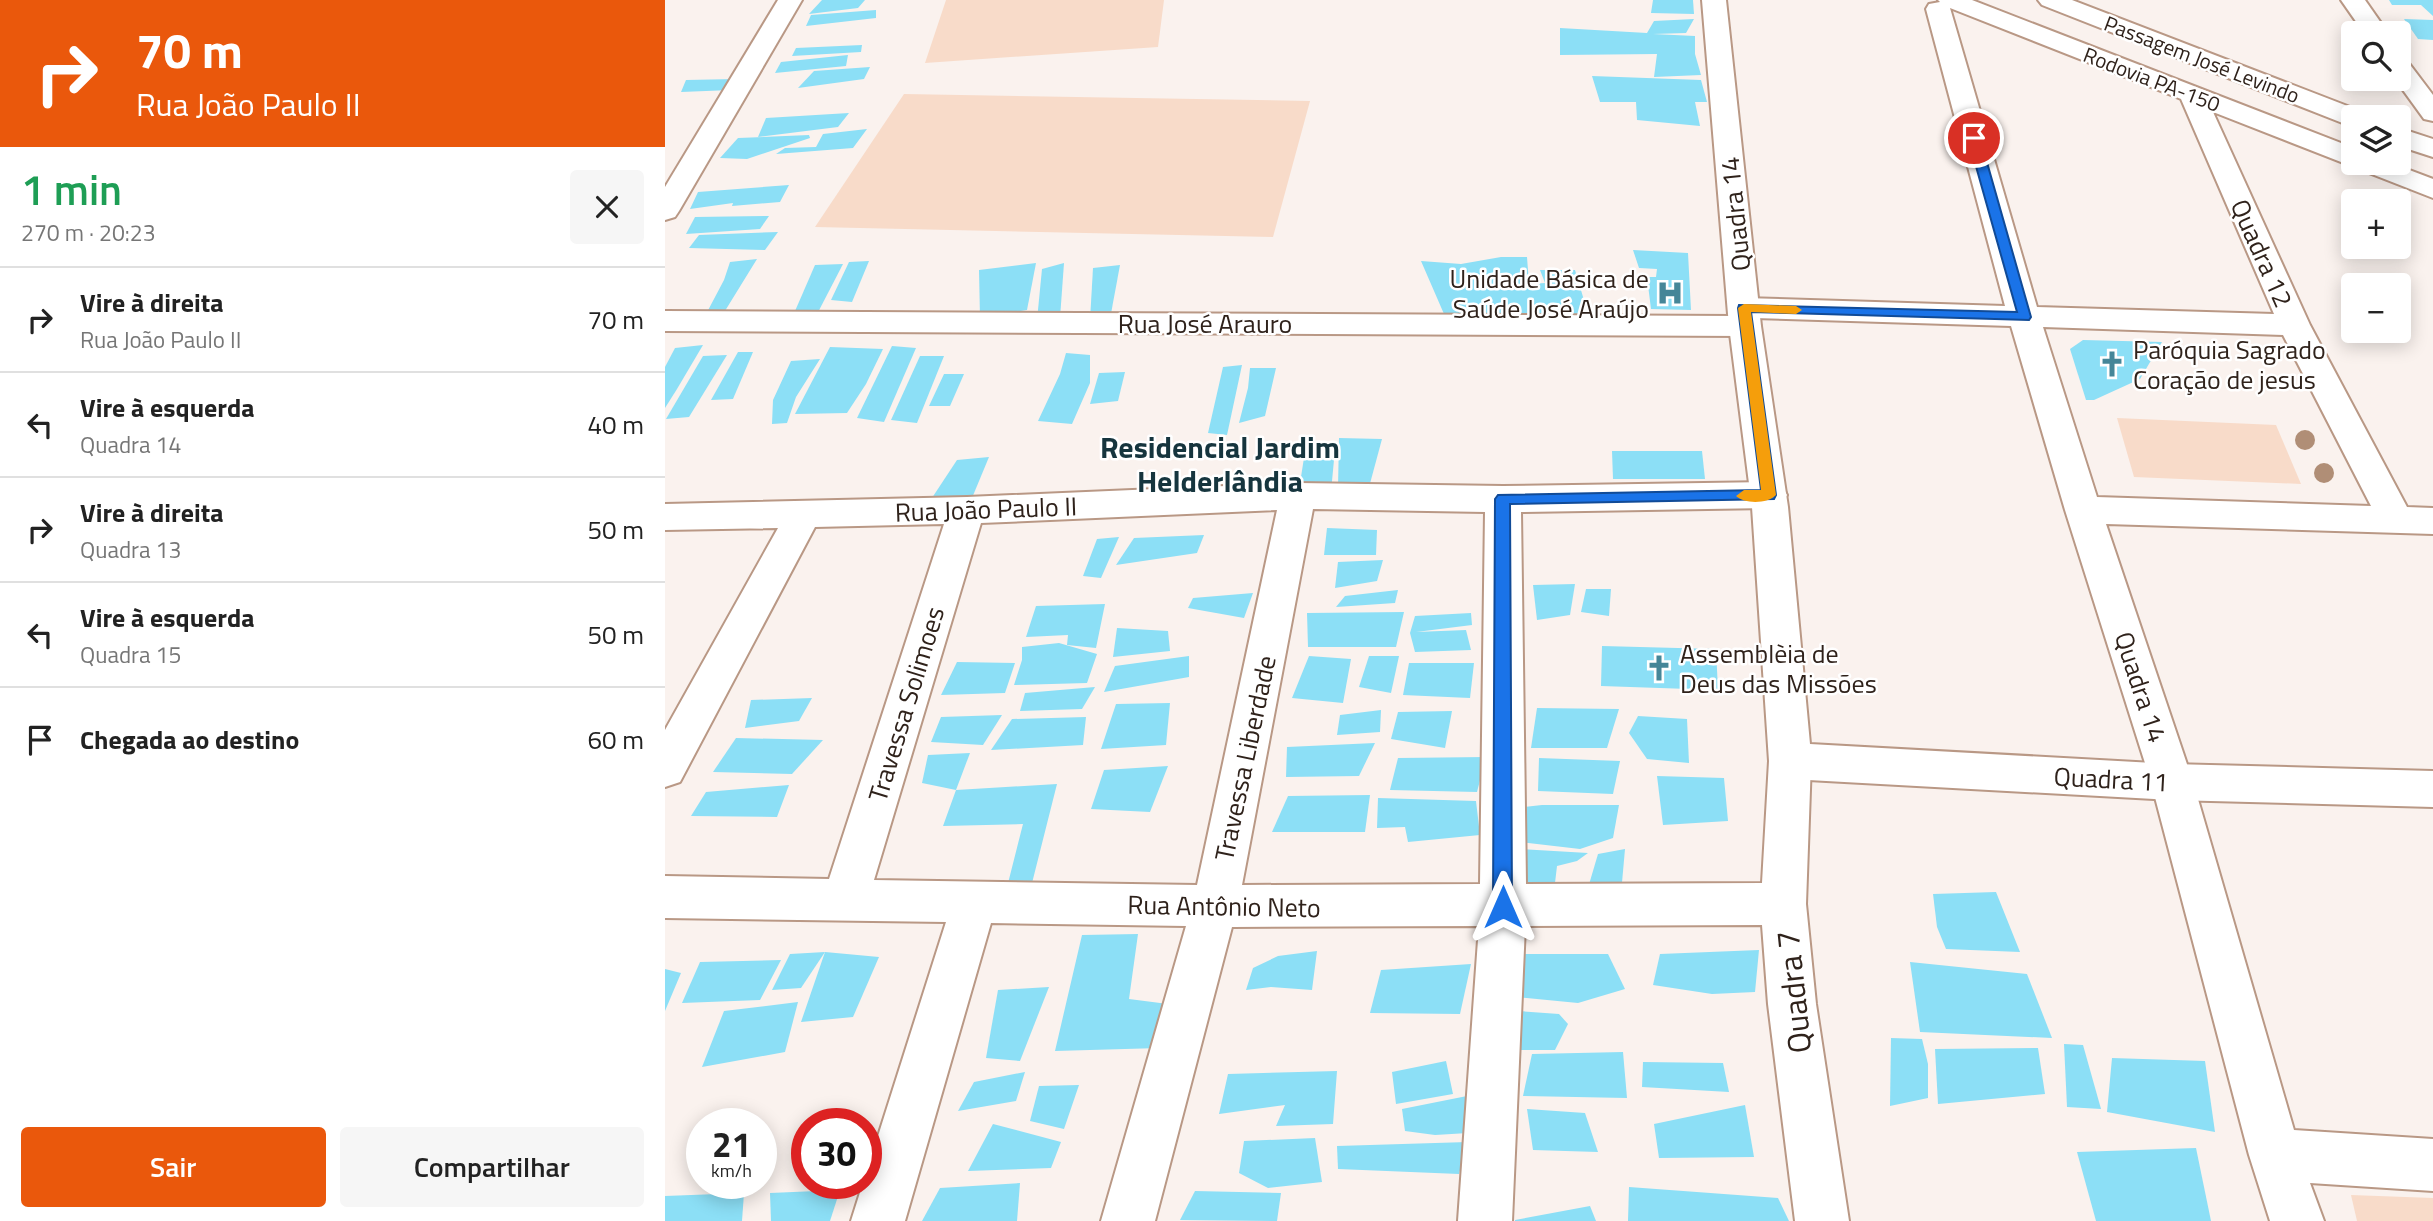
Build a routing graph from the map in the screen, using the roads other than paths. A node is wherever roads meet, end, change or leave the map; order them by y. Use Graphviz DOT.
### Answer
graph roads {
  1 [pos="790,0"];
  2 [pos="1714,0"];
  3 [pos="2050,0"];
  4 [pos="2353,0"];
  5 [pos="1944,5"];
  6 [pos="2368,21"];
  7 [pos="2411,81"];
  8 [pos="2192,95"];
  9 [pos="2429,103"];
  10 [pos="2341,113"];
  11 [pos="2411,141"];
  12 [pos="2433,149"];
  13 [pos="2341,153"];
  14 [pos="2397,175"];
  15 [pos="2433,189"];
  16 [pos="665,211"];
  17 [pos="1745,317"];
  18 [pos="2024,317"];
  19 [pos="665,321"];
  20 [pos="2294,325"];
  21 [pos="1769,495"];
  22 [pos="1299,496"];
  23 [pos="1503,499"];
  24 [pos="967,510"];
  25 [pos="2083,510"];
  26 [pos="804,514"];
  27 [pos="665,517"];
  28 [pos="2396,520"];
  29 [pos="2433,521"];
  30 [pos="1790,761"];
  31 [pos="665,769"];
  32 [pos="2172,782"];
  33 [pos="2433,789"];
  34 [pos="665,897"];
  35 [pos="845,899"];
  36 [pos="975,901"];
  37 [pos="1783,904"];
  38 [pos="1215,906"];
  39 [pos="1503,907"];
  40 [pos="2275,1155"];
  41 [pos="2433,1165"];
  42 [pos="878,1221"];
  43 [pos="1128,1221"];
  44 [pos="1485,1221"];
  45 [pos="1822,1221"];
  46 [pos="2297,1221"];
  1 -- 16 [label="street"];
  2 -- 17 [label="street, Quadra 14"];
  3 -- 10 [label="street, Passagem José Levindo"];
  4 -- 6 [label="street"];
  5 -- 8 [label="street, Rodovia PA-150"];
  5 -- 18 [label="street, Quadra 14"];
  7 -- 9 [label="street"];
  8 -- 13 [label="street, Rodovia PA-150"];
  8 -- 20 [label="street, Quadra 12"];
  11 -- 12 [label="street"];
  14 -- 15 [label="street"];
  17 -- 18 [label="street, Rua José Arauro"];
  17 -- 19 [label="street, Rua José Arauro"];
  17 -- 21 [label="street, Quadra 14"];
  18 -- 20 [label="street, Rua José Arauro"];
  18 -- 25 [label="street, Quadra 14"];
  20 -- 28 [label="street, Quadra 12"];
  21 -- 23 [label="street, Rua João Paulo II"];
  21 -- 30 [label="street, Quadra 14"];
  22 -- 23 [label="street, Rua João Paulo II"];
  22 -- 24 [label="street, Rua João Paulo II"];
  22 -- 38 [label="street, Travessa Liberdade"];
  23 -- 39 [label="street"];
  24 -- 26 [label="street, Rua João Paulo II"];
  24 -- 35 [label="street, Travessa Solimoes"];
  25 -- 28 [label="street"];
  25 -- 32 [label="street, Quadra 14"];
  26 -- 27 [label="street, Rua João Paulo II"];
  26 -- 31 [label="street"];
  28 -- 29 [label="street"];
  30 -- 32 [label="street, Quadra 11"];
  30 -- 37 [label="street, Quadra 7"];
  32 -- 33 [label="street, Quadra 11"];
  32 -- 40 [label="street, Quadra 14"];
  34 -- 35 [label="street, Rua Antônio Neto"];
  35 -- 36 [label="street, Rua Antônio Neto"];
  36 -- 38 [label="street, Rua Antônio Neto"];
  36 -- 42 [label="street"];
  37 -- 39 [label="street, Rua Antônio Neto"];
  37 -- 45 [label="street, Quadra 7"];
  38 -- 39 [label="street, Rua Antônio Neto"];
  38 -- 43 [label="street, Travessa Liberdade"];
  39 -- 44 [label="street"];
  40 -- 41 [label="street"];
  40 -- 46 [label="street, Quadra 14"];
}
